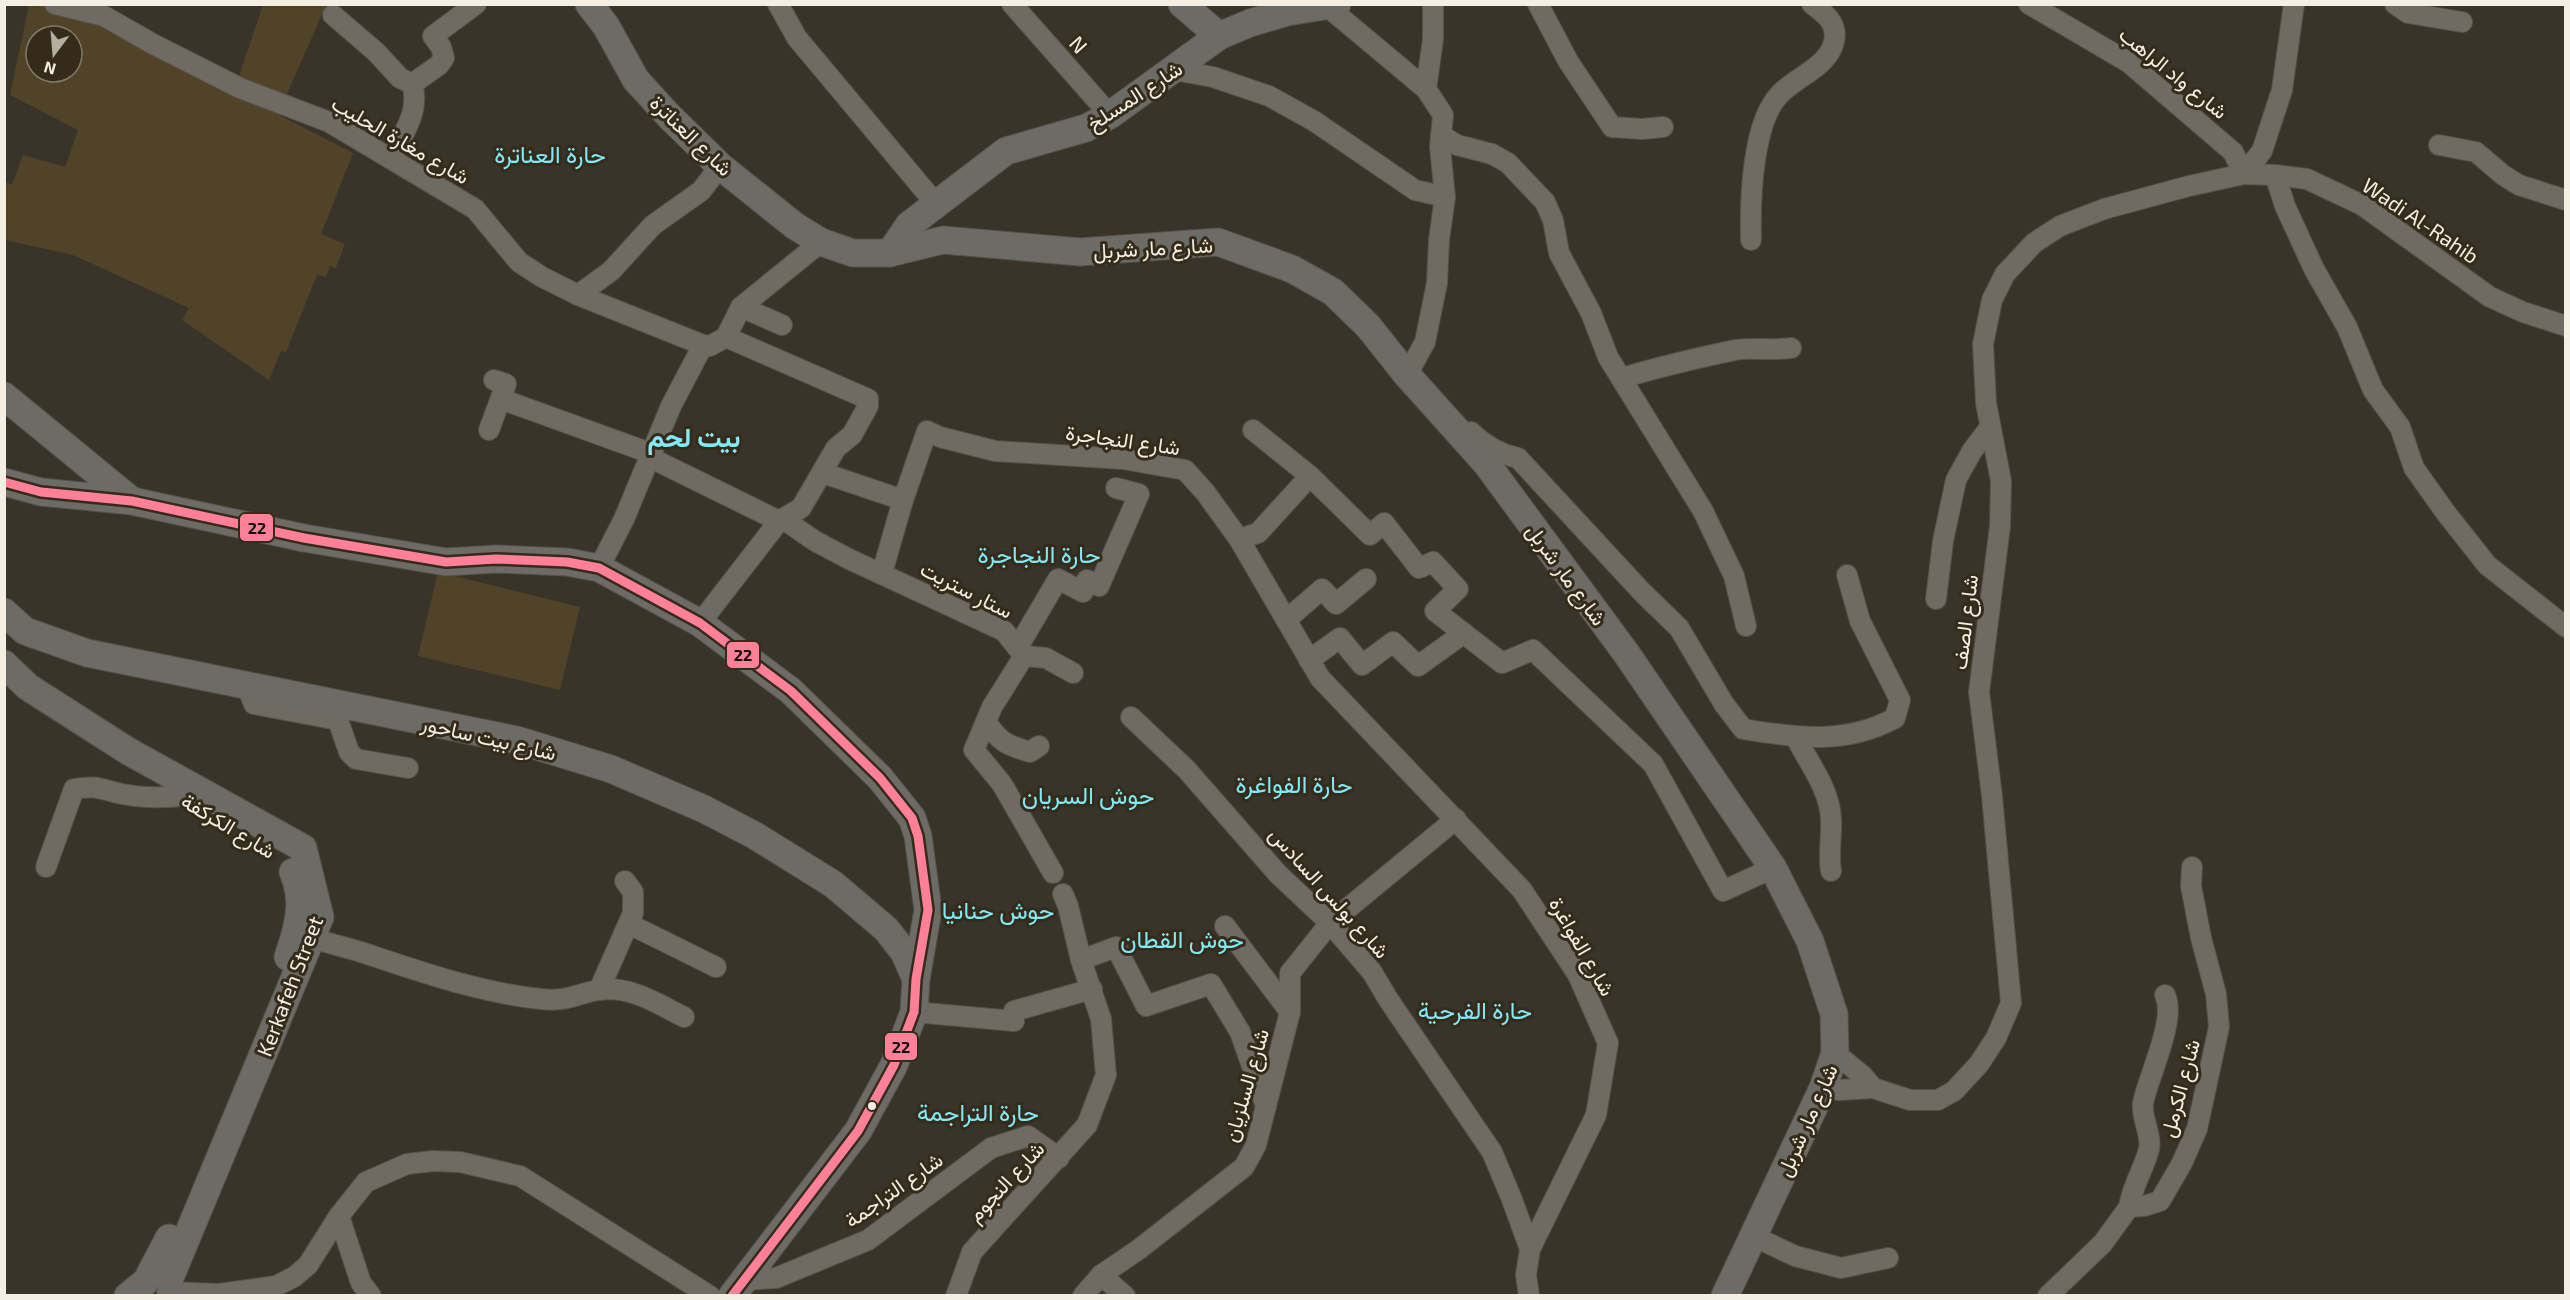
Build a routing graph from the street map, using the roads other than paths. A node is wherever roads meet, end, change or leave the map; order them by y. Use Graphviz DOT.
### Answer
graph roads {
  1 [pos="55,4"];
  2 [pos="476,4"];
  3 [pos="589,4"];
  4 [pos="778,4"];
  5 [pos="1012,4"];
  6 [pos="1182,4"];
  7 [pos="1433,4"];
  8 [pos="1538,4"];
  9 [pos="1812,4"];
  10 [pos="2029,4"];
  11 [pos="2294,4"];
  12 [pos="2395,4"];
  13 [pos="1333,6"];
  14 [pos="1276,10"];
  15 [pos="333,15"];
  16 [pos="2462,22"];
  17 [pos="1219,36"];
  18 [pos="1174,70"];
  19 [pos="412,84"];
  20 [pos="1426,89"];
  21 [pos="1110,115"];
  22 [pos="1663,127"];
  23 [pos="1441,135"];
  24 [pos="2439,145"];
  25 [pos="391,159"];
  26 [pos="720,166"];
  27 [pos="2244,174"];
  28 [pos="2276,175"];
  29 [pos="1445,197"];
  30 [pos="2565,200"];
  31 [pos="936,204"];
  32 [pos="1751,240"];
  33 [pos="821,242"];
  34 [pos="890,253"];
  35 [pos="578,295"];
  36 [pos="741,307"];
  37 [pos="782,325"];
  38 [pos="2565,326"];
  39 [pos="726,337"];
  40 [pos="703,345"];
  41 [pos="1791,348"];
  42 [pos="1407,375"];
  43 [pos="1622,378"];
  44 [pos="494,380"];
  45 [pos="4,396"];
  46 [pos="1436,406"];
  47 [pos="1990,427"];
  48 [pos="1253,430"];
  49 [pos="650,453"];
  50 [pos="823,473"];
  51 [pos="1310,476"];
  52 [pos="4,482"];
  53 [pos="1116,488"];
  54 [pos="903,500"];
  55 [pos="132,501"];
  56 [pos="779,521"];
  57 [pos="1239,539"];
  58 [pos="599,568"];
  59 [pos="882,573"];
  60 [pos="1847,575"];
  61 [pos="1366,579"];
  62 [pos="1936,599"];
  63 [pos="4,612"];
  64 [pos="1286,620"];
  65 [pos="700,623"];
  66 [pos="1746,626"];
  67 [pos="2565,627"];
  68 [pos="1464,633"];
  69 [pos="1296,640"];
  70 [pos="1021,652"];
  71 [pos="1309,660"];
  72 [pos="4,664"];
  73 [pos="1073,673"];
  74 [pos="4,685"];
  75 [pos="246,685"];
  76 [pos="1131,717"];
  77 [pos="986,722"];
  78 [pos="1796,738"];
  79 [pos="1039,746"];
  80 [pos="408,768"];
  81 [pos="184,790"];
  82 [pos="1456,819"];
  83 [pos="46,867"];
  84 [pos="2192,867"];
  85 [pos="1773,868"];
  86 [pos="1831,871"];
  87 [pos="1053,873"];
  88 [pos="625,881"];
  89 [pos="1063,894"];
  90 [pos="1330,923"];
  91 [pos="629,924"];
  92 [pos="1225,926"];
  93 [pos="310,929"];
  94 [pos="362,953"];
  95 [pos="1081,960"];
  96 [pos="716,967"];
  97 [pos="298,973"];
  98 [pos="916,980"];
  99 [pos="1092,989"];
  100 [pos="599,990"];
  101 [pos="2165,995"];
  102 [pos="914,1012"];
  103 [pos="1290,1012"];
  104 [pos="684,1017"];
  105 [pos="1835,1053"];
  106 [pos="1823,1088"];
  107 [pos="1873,1088"];
  108 [pos="1266,1106"];
  109 [pos="1059,1158"];
  110 [pos="2129,1207"];
  111 [pos="339,1216"];
  112 [pos="1753,1236"];
  113 [pos="1530,1249"];
  114 [pos="1888,1258"];
  115 [pos="1101,1275"];
  116 [pos="153,1288"];
  117 [pos="737,1288"];
  118 [pos="371,1296"];
  119 [pos="710,1296"];
  120 [pos="956,1296"];
  121 [pos="1083,1296"];
  122 [pos="1125,1296"];
  123 [pos="1528,1296"];
  124 [pos="1725,1296"];
  125 [pos="2048,1296"];
  1 -- 25 [label="street, شارع مغارة الحليب"];
  2 -- 19 [label="street"];
  3 -- 26 [label="street, شارع العناترة"];
  4 -- 31 [label="street"];
  5 -- 21 [label="street, N"];
  6 -- 17 [label="street"];
  7 -- 20 [label="street"];
  8 -- 22 [label="street"];
  9 -- 32 [label="street"];
  10 -- 27 [label="street, شارع واد الراهب"];
  11 -- 27 [label="street"];
  12 -- 16 [label="street"];
  13 -- 14 [label="street, شارع المسلخ"];
  13 -- 20 [label="street"];
  14 -- 17 [label="street, شارع المسلخ"];
  15 -- 19 [label="street"];
  17 -- 18 [label="street, شارع المسلخ"];
  18 -- 21 [label="street, شارع المسلخ"];
  18 -- 29 [label="street"];
  19 -- 25 [label="street"];
  20 -- 23 [label="street"];
  21 -- 31 [label="street, شارع المسلخ"];
  23 -- 29 [label="street"];
  23 -- 43 [label="street"];
  24 -- 30 [label="street"];
  25 -- 35 [label="street, شارع مغارة الحليب"];
  26 -- 33 [label="street, شارع العناترة"];
  26 -- 35 [label="street"];
  27 -- 28 [label="street, Wadi Al-Rahib"];
  27 -- 47 [label="street, شارع الصف"];
  28 -- 38 [label="street, Wadi Al-Rahib"];
  28 -- 67 [label="street"];
  29 -- 42 [label="street"];
  31 -- 34 [label="street, شارع المسلخ"];
  33 -- 34 [label="street, شارع العناترة"];
  33 -- 36 [label="street"];
  34 -- 42 [label="street, شارع مار شربل"];
  35 -- 40 [label="street, شارع مغارة الحليب"];
  36 -- 37 [label="street"];
  36 -- 39 [label="street"];
  39 -- 40 [label="street"];
  39 -- 50 [label="street"];
  40 -- 49 [label="street"];
  41 -- 43 [label="street"];
  42 -- 46 [label="street, شارع مار شربل"];
  43 -- 66 [label="street"];
  44 -- 49 [label="street"];
  45 -- 55 [label="street"];
  46 -- 78 [label="street"];
  46 -- 85 [label="street, شارع مار شربل"];
  47 -- 62 [label="street"];
  47 -- 107 [label="street, شارع الصف"];
  48 -- 51 [label="street"];
  49 -- 56 [label="street"];
  49 -- 58 [label="street"];
  50 -- 54 [label="street"];
  50 -- 56 [label="street"];
  51 -- 57 [label="street"];
  51 -- 68 [label="street"];
  52 -- 55 [label="street"];
  53 -- 70 [label="street"];
  54 -- 57 [label="street, شارع النجاجرة"];
  54 -- 59 [label="street"];
  55 -- 58 [label="street"];
  56 -- 59 [label="street"];
  56 -- 65 [label="street"];
  57 -- 64 [label="street, شارع النجاجرة"];
  58 -- 65 [label="street"];
  59 -- 70 [label="street, ستار ستريت"];
  60 -- 78 [label="street"];
  61 -- 64 [label="street"];
  63 -- 75 [label="street, شارع بيت ساحور"];
  64 -- 69 [label="street, شارع النجاجرة"];
  65 -- 98 [label="street"];
  68 -- 71 [label="street"];
  68 -- 85 [label="street"];
  69 -- 71 [label="street, شارع الفواغرة"];
  70 -- 73 [label="street"];
  70 -- 77 [label="street"];
  71 -- 82 [label="street, شارع الفواغرة"];
  72 -- 81 [label="street"];
  74 -- 81 [label="street, شارع الكركفة"];
  75 -- 80 [label="street"];
  75 -- 98 [label="street, شارع بيت ساحور"];
  76 -- 90 [label="street, شارع بولس السادس"];
  77 -- 79 [label="street"];
  77 -- 87 [label="street"];
  78 -- 86 [label="street"];
  81 -- 83 [label="street"];
  81 -- 93 [label="street, شارع الكركفة"];
  82 -- 90 [label="street"];
  82 -- 113 [label="street, شارع الفواغرة"];
  84 -- 110 [label="street, شارع الكرمل"];
  85 -- 105 [label="street, شارع مار شربل"];
  88 -- 91 [label="street"];
  89 -- 95 [label="street, شارع النجوم"];
  90 -- 103 [label="street, شارع السلزيان"];
  90 -- 113 [label="street, شارع بولس السادس"];
  91 -- 96 [label="street"];
  91 -- 100 [label="street"];
  92 -- 103 [label="street"];
  93 -- 94 [label="street"];
  93 -- 97 [label="street, Kerkafeh Street"];
  93 -- 116 [label="street, شارع الكركفة"];
  94 -- 97 [label="street"];
  94 -- 100 [label="street"];
  95 -- 99 [label="street, شارع النجوم"];
  95 -- 108 [label="street"];
  97 -- 116 [label="street, Kerkafeh Street"];
  98 -- 102 [label="street"];
  99 -- 102 [label="street"];
  99 -- 109 [label="street, شارع النجوم"];
  100 -- 104 [label="street"];
  101 -- 110 [label="street"];
  102 -- 117 [label="street"];
  103 -- 108 [label="street, شارع السلزيان"];
  105 -- 106 [label="street, شارع مار شربل"];
  105 -- 107 [label="street, شارع الصف"];
  106 -- 107 [label="street"];
  106 -- 112 [label="street, شارع مار شربل"];
  108 -- 115 [label="street, شارع السلزيان"];
  109 -- 117 [label="street, شارع التراجمة"];
  109 -- 120 [label="street, شارع النجوم"];
  110 -- 125 [label="street"];
  111 -- 116 [label="street"];
  111 -- 118 [label="street"];
  111 -- 119 [label="street"];
  112 -- 114 [label="street"];
  112 -- 124 [label="street, شارع مار شربل"];
  113 -- 123 [label="street"];
  115 -- 121 [label="street, شارع السلزيان"];
  115 -- 122 [label="street"];
}
